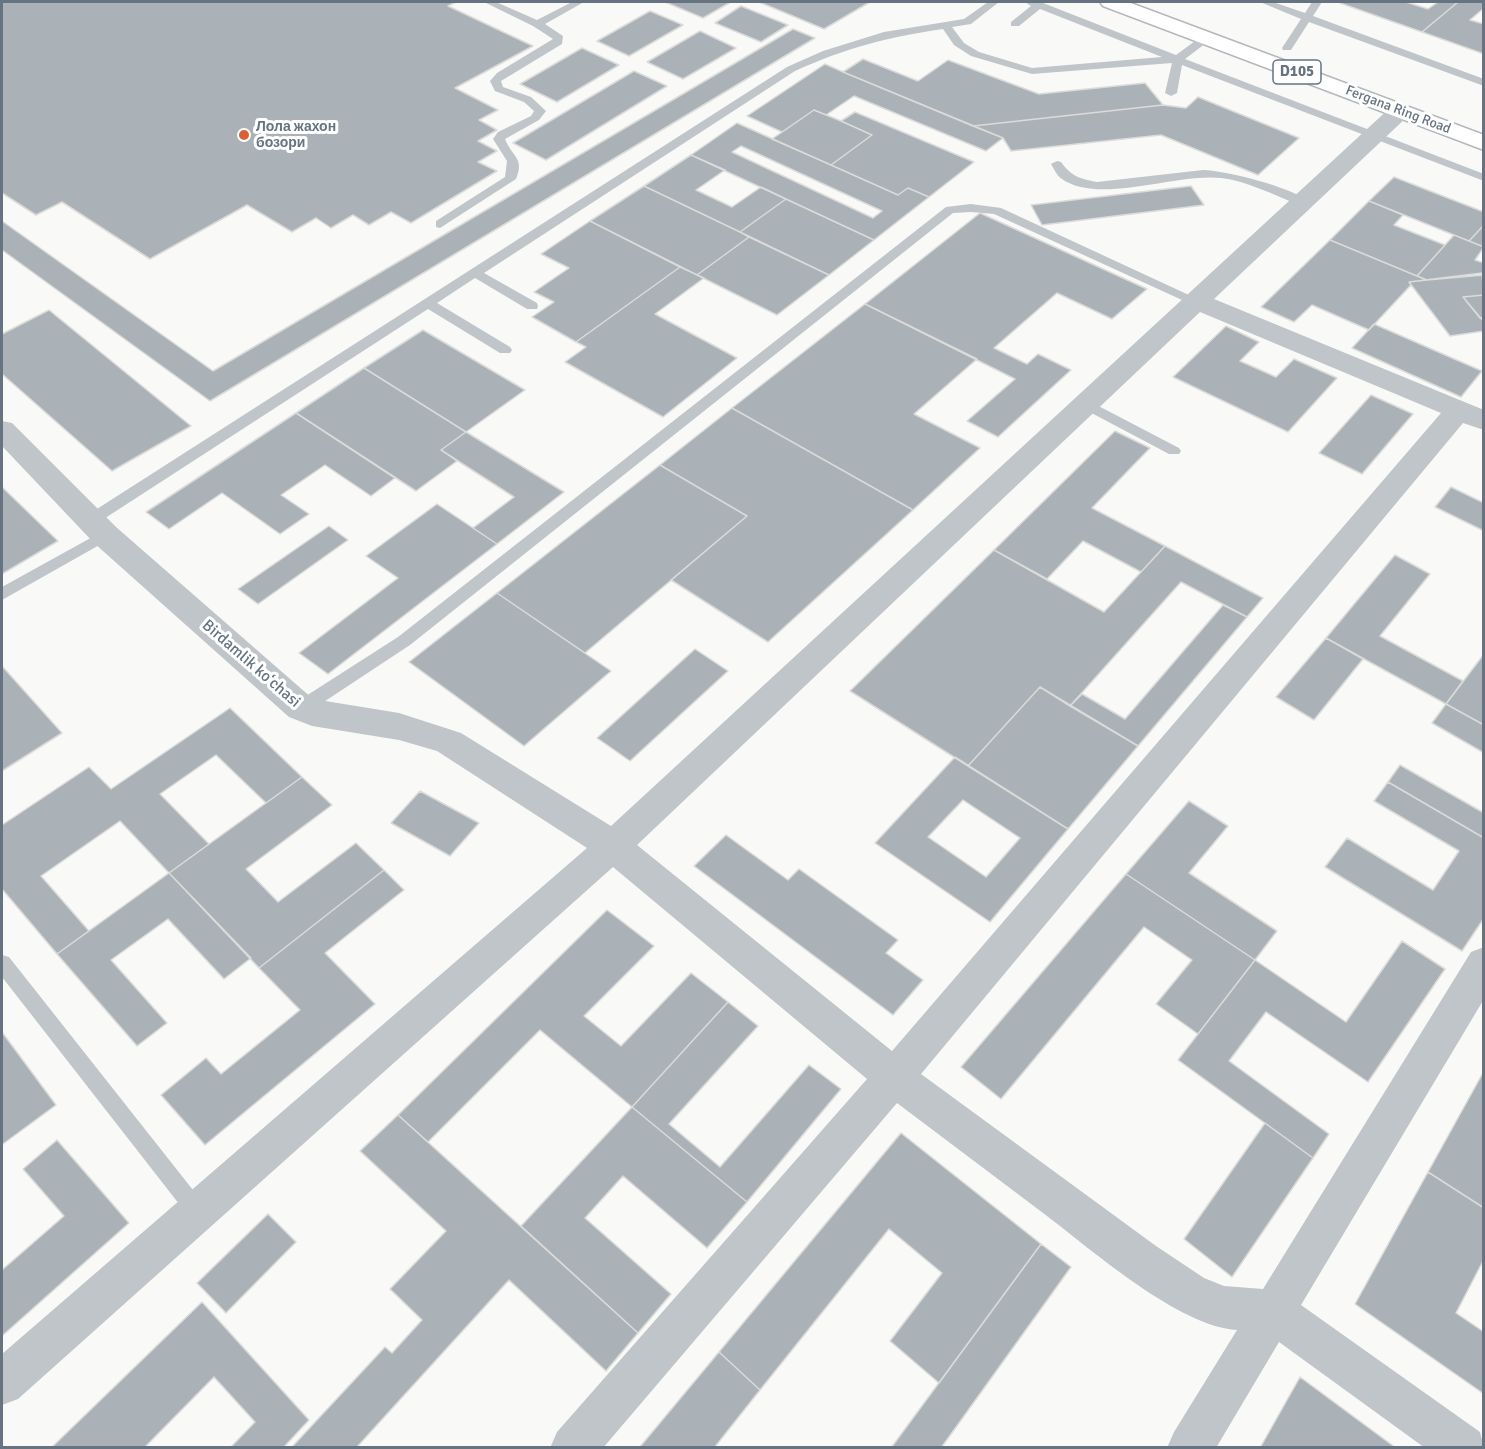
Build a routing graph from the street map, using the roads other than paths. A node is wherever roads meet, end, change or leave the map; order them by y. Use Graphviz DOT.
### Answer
graph roads {
  1 [pos="489,2"];
  2 [pos="579,2"];
  3 [pos="994,2"];
  4 [pos="1110,2"];
  5 [pos="1164,2"];
  6 [pos="1265,2"];
  7 [pos="1317,2"];
  8 [pos="1035,3"];
  9 [pos="1308,17"];
  10 [pos="537,24"];
  11 [pos="1015,24"];
  12 [pos="946,26"];
  13 [pos="1206,38"];
  14 [pos="1287,48"];
  15 [pos="1178,59"];
  16 [pos="1331,63"];
  17 [pos="1484,83"];
  18 [pos="1171,93"];
  19 [pos="1400,111"];
  20 [pos="1375,135"];
  21 [pos="1484,143"];
  22 [pos="1057,164"];
  23 [pos="1484,178"];
  24 [pos="1303,202"];
  25 [pos="440,224"];
  26 [pos="474,273"];
  27 [pos="1198,302"];
  28 [pos="428,303"];
  29 [pos="532,306"];
  30 [pos="505,350"];
  31 [pos="1087,405"];
  32 [pos="1471,416"];
  33 [pos="2,430"];
  34 [pos="1174,451"];
  35 [pos="98,528"];
  36 [pos="2,594"];
  37 [pos="301,708"];
  38 [pos="613,846"];
  39 [pos="2,963"];
  40 [pos="1479,982"];
  41 [pos="894,1077"];
  42 [pos="197,1211"];
  43 [pos="1273,1311"];
  44 [pos="2,1383"];
  45 [pos="573,1448"];
  46 [pos="1190,1448"];
  47 [pos="1464,1448"];
  1 -- 10 [label="lane"];
  2 -- 10 [label="lane"];
  3 -- 12 [label="lane"];
  4 -- 13 [label="highway, Fergana Ring Road / D105"];
  5 -- 14 [label="highway, D105"];
  6 -- 9 [label="lane"];
  7 -- 9 [label="lane"];
  8 -- 11 [label="lane"];
  8 -- 15 [label="lane"];
  9 -- 14 [label="lane"];
  9 -- 17 [label="lane"];
  10 -- 25 [label="lane"];
  12 -- 15 [label="lane"];
  12 -- 26 [label="lane"];
  13 -- 15 [label="lane"];
  13 -- 19 [label="highway, Fergana Ring Road / D105"];
  14 -- 16 [label="highway, D105"];
  15 -- 18 [label="lane"];
  15 -- 20 [label="lane"];
  19 -- 20 [label="street"];
  19 -- 21 [label="highway, Fergana Ring Road / D105"];
  20 -- 23 [label="lane"];
  20 -- 24 [label="street"];
  22 -- 24 [label="lane"];
  24 -- 27 [label="street"];
  26 -- 28 [label="lane"];
  26 -- 29 [label="lane"];
  27 -- 31 [label="street"];
  27 -- 32 [label="street"];
  27 -- 37 [label="lane"];
  28 -- 30 [label="lane"];
  28 -- 35 [label="lane"];
  31 -- 34 [label="lane"];
  31 -- 38 [label="street"];
  32 -- 41 [label="street"];
  33 -- 35 [label="street, Birdamlik koʻchasi"];
  35 -- 36 [label="lane"];
  35 -- 37 [label="street, Birdamlik koʻchasi"];
  37 -- 38 [label="street, Birdamlik koʻchasi"];
  38 -- 41 [label="street, Birdamlik koʻchasi"];
  38 -- 42 [label="street"];
  39 -- 42 [label="lane"];
  40 -- 43 [label="street"];
  41 -- 43 [label="street, Birdamlik koʻchasi"];
  41 -- 45 [label="street"];
  42 -- 44 [label="street"];
  43 -- 46 [label="street"];
  43 -- 47 [label="street"];
}
